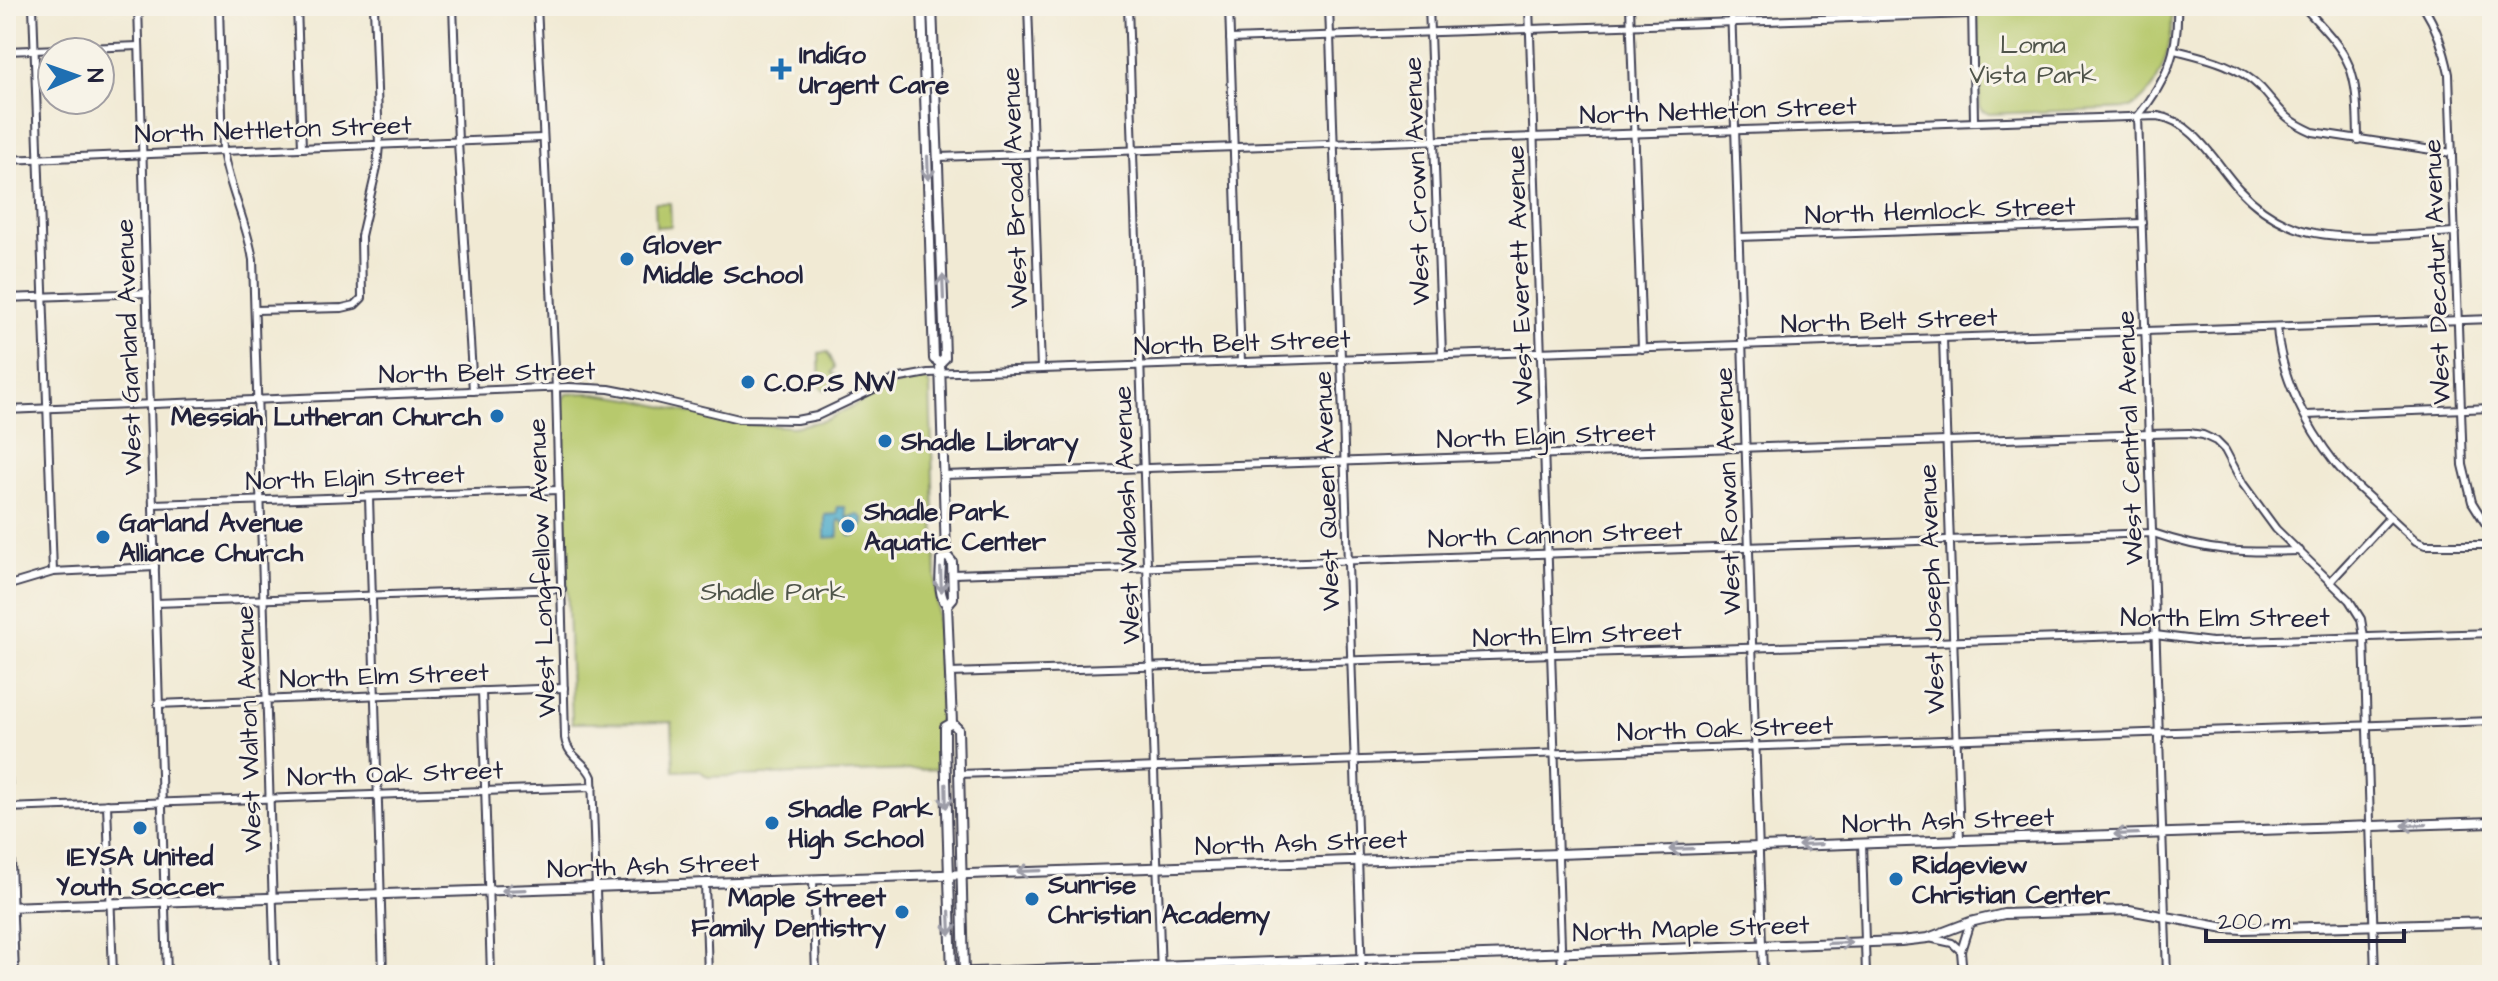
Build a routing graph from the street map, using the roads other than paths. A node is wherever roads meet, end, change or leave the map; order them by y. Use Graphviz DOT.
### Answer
graph roads {
  1 [pos="33,6"];
  2 [pos="138,6"];
  3 [pos="219,6"];
  4 [pos="297,6"];
  5 [pos="374,6"];
  6 [pos="453,6"];
  7 [pos="537,6"];
  8 [pos="922,6"];
  9 [pos="932,6"];
  10 [pos="1028,6"];
  11 [pos="1128,6"];
  12 [pos="1229,6"];
  13 [pos="1329,6"];
  14 [pos="1429,6"];
  15 [pos="1529,6"];
  16 [pos="1630,6"];
  17 [pos="1731,6"];
  18 [pos="2177,6"];
  19 [pos="2303,6"];
  20 [pos="2423,6"];
  21 [pos="1972,10"];
  22 [pos="1731,21"];
  23 [pos="1631,25"];
  24 [pos="1530,29"];
  25 [pos="1430,32"];
  26 [pos="1330,35"];
  27 [pos="1230,39"];
  28 [pos="139,46"];
  29 [pos="34,49"];
  30 [pos="2175,50"];
  31 [pos="6,51"];
  32 [pos="935,80"];
  33 [pos="925,106"];
  34 [pos="2138,116"];
  35 [pos="1974,121"];
  36 [pos="1736,129"];
  37 [pos="1635,133"];
  38 [pos="937,137"];
  39 [pos="1535,137"];
  40 [pos="542,138"];
  41 [pos="1433,140"];
  42 [pos="2358,140"];
  43 [pos="458,142"];
  44 [pos="1333,143"];
  45 [pos="379,145"];
  46 [pos="1234,147"];
  47 [pos="302,148"];
  48 [pos="1133,150"];
  49 [pos="223,151"];
  50 [pos="2452,153"];
  51 [pos="142,154"];
  52 [pos="1033,154"];
  53 [pos="938,157"];
  54 [pos="38,159"];
  55 [pos="6,160"];
  56 [pos="2142,223"];
  57 [pos="2455,232"];
  58 [pos="1739,237"];
  59 [pos="147,293"];
  60 [pos="43,297"];
  61 [pos="6,298"];
  62 [pos="255,310"];
  63 [pos="2492,319"];
  64 [pos="2459,321"];
  65 [pos="2277,327"];
  66 [pos="2146,331"];
  67 [pos="1943,338"];
  68 [pos="1743,345"];
  69 [pos="1642,349"];
  70 [pos="1542,351"];
  71 [pos="1442,355"];
  72 [pos="1342,358"];
  73 [pos="1241,362"];
  74 [pos="1141,366"];
  75 [pos="941,368"];
  76 [pos="1041,369"];
  77 [pos="556,388"];
  78 [pos="473,391"];
  79 [pos="257,400"];
  80 [pos="149,405"];
  81 [pos="2492,408"];
  82 [pos="47,409"];
  83 [pos="2462,409"];
  84 [pos="6,410"];
  85 [pos="2306,415"];
  86 [pos="2150,434"];
  87 [pos="1947,441"];
  88 [pos="1747,448"];
  89 [pos="1546,455"];
  90 [pos="1345,462"];
  91 [pos="1145,468"];
  92 [pos="944,475"];
  93 [pos="559,490"];
  94 [pos="369,497"];
  95 [pos="260,501"];
  96 [pos="153,504"];
  97 [pos="2390,517"];
  98 [pos="2153,533"];
  99 [pos="2492,534"];
  100 [pos="1950,540"];
  101 [pos="2492,545"];
  102 [pos="1750,547"];
  103 [pos="2300,551"];
  104 [pos="1549,554"];
  105 [pos="946,555"];
  106 [pos="1349,561"];
  107 [pos="155,567"];
  108 [pos="1149,567"];
  109 [pos="53,572"];
  110 [pos="953,574"];
  111 [pos="2330,582"];
  112 [pos="6,586"];
  113 [pos="562,589"];
  114 [pos="372,596"];
  115 [pos="263,600"];
  116 [pos="156,603"];
  117 [pos="947,605"];
  118 [pos="2492,633"];
  119 [pos="2155,635"];
  120 [pos="2364,637"];
  121 [pos="1953,641"];
  122 [pos="1752,648"];
  123 [pos="1552,655"];
  124 [pos="1352,662"];
  125 [pos="1151,667"];
  126 [pos="950,673"];
  127 [pos="564,688"];
  128 [pos="482,691"];
  129 [pos="374,695"];
  130 [pos="267,699"];
  131 [pos="158,704"];
  132 [pos="6,719"];
  133 [pos="2492,721"];
  134 [pos="948,725"];
  135 [pos="2367,726"];
  136 [pos="2159,733"];
  137 [pos="1956,740"];
  138 [pos="1756,746"];
  139 [pos="1556,754"];
  140 [pos="1355,761"];
  141 [pos="1155,767"];
  142 [pos="959,774"];
  143 [pos="593,787"];
  144 [pos="485,789"];
  145 [pos="377,794"];
  146 [pos="270,798"];
  147 [pos="161,802"];
  148 [pos="107,804"];
  149 [pos="8,808"];
  150 [pos="2492,822"];
  151 [pos="2371,826"];
  152 [pos="2162,833"];
  153 [pos="1960,840"];
  154 [pos="1862,843"];
  155 [pos="1759,847"];
  156 [pos="1558,854"];
  157 [pos="1358,860"];
  158 [pos="1158,867"];
  159 [pos="962,873"];
  160 [pos="948,874"];
  161 [pos="813,879"];
  162 [pos="705,883"];
  163 [pos="597,886"];
  164 [pos="488,891"];
  165 [pos="380,894"];
  166 [pos="273,898"];
  167 [pos="165,902"];
  168 [pos="110,903"];
  169 [pos="10,907"];
  170 [pos="2164,915"];
  171 [pos="1970,922"];
  172 [pos="2492,922"];
  173 [pos="2373,925"];
  174 [pos="1928,938"];
  175 [pos="1866,942"];
  176 [pos="1762,945"];
  177 [pos="1961,951"];
  178 [pos="1562,953"];
  179 [pos="1362,959"];
  180 [pos="1161,970"];
  181 [pos="952,974"];
  182 [pos="964,974"];
  183 [pos="15,975"];
  184 [pos="113,975"];
  185 [pos="167,975"];
  186 [pos="275,975"];
  187 [pos="383,975"];
  188 [pos="491,975"];
  189 [pos="599,975"];
  190 [pos="708,975"];
  191 [pos="816,975"];
  192 [pos="886,975"];
  193 [pos="1362,975"];
  194 [pos="1562,975"];
  195 [pos="1763,975"];
  196 [pos="1866,975"];
  197 [pos="1963,975"];
  198 [pos="2167,975"];
  199 [pos="2375,975"];
  1 -- 29 [label="street"];
  2 -- 28 [label="street, West Garland Avenue"];
  3 -- 49 [label="street, West Walton Avenue"];
  4 -- 47 [label="street"];
  5 -- 45 [label="street"];
  6 -- 43 [label="street"];
  7 -- 40 [label="street, West Longfellow Avenue"];
  8 -- 33 [label="main road"];
  9 -- 32 [label="main road"];
  10 -- 52 [label="street, West Broad Avenue"];
  11 -- 48 [label="street, West Wabash Avenue"];
  12 -- 27 [label="street"];
  13 -- 26 [label="street, West Queen Avenue"];
  14 -- 25 [label="street, West Crown Avenue"];
  15 -- 24 [label="street, West Everett Avenue"];
  16 -- 23 [label="street"];
  17 -- 22 [label="street, West Rowan Avenue"];
  18 -- 30 [label="street"];
  19 -- 42 [label="street"];
  20 -- 50 [label="street, West Decatur Avenue"];
  21 -- 22 [label="street"];
  21 -- 35 [label="street"];
  22 -- 23 [label="street"];
  22 -- 36 [label="street, West Rowan Avenue"];
  23 -- 24 [label="street"];
  23 -- 37 [label="street"];
  24 -- 25 [label="street"];
  24 -- 39 [label="street, West Everett Avenue"];
  25 -- 26 [label="street"];
  25 -- 41 [label="street, West Crown Avenue"];
  26 -- 27 [label="street"];
  26 -- 44 [label="street, West Queen Avenue"];
  27 -- 46 [label="street"];
  28 -- 29 [label="street"];
  28 -- 51 [label="street, West Garland Avenue"];
  29 -- 31 [label="street"];
  29 -- 54 [label="street"];
  30 -- 34 [label="street"];
  30 -- 42 [label="street"];
  32 -- 33 [label="main road"];
  32 -- 38 [label="main road"];
  33 -- 38 [label="main road"];
  33 -- 75 [label="main road, one-way"];
  34 -- 35 [label="street, North Nettleton Street"];
  34 -- 56 [label="street, West Central Avenue"];
  34 -- 57 [label="street, North Nettleton Street"];
  35 -- 36 [label="street, North Nettleton Street"];
  36 -- 37 [label="street, North Nettleton Street"];
  36 -- 58 [label="street, West Rowan Avenue"];
  37 -- 39 [label="street, North Nettleton Street"];
  37 -- 69 [label="street"];
  38 -- 53 [label="main road"];
  39 -- 41 [label="street, North Nettleton Street"];
  39 -- 70 [label="street, West Everett Avenue"];
  40 -- 43 [label="street, North Nettleton Street"];
  40 -- 77 [label="street, West Longfellow Avenue"];
  41 -- 44 [label="street, North Nettleton Street"];
  41 -- 71 [label="street, West Crown Avenue"];
  42 -- 50 [label="street"];
  43 -- 45 [label="street, North Nettleton Street"];
  43 -- 78 [label="street"];
  44 -- 46 [label="street, North Nettleton Street"];
  44 -- 72 [label="street, West Queen Avenue"];
  45 -- 47 [label="street, North Nettleton Street"];
  45 -- 62 [label="street"];
  46 -- 48 [label="street, North Nettleton Street"];
  46 -- 73 [label="street"];
  47 -- 49 [label="street, North Nettleton Street"];
  48 -- 52 [label="street, North Nettleton Street"];
  48 -- 74 [label="street, West Wabash Avenue"];
  49 -- 51 [label="street, North Nettleton Street"];
  49 -- 62 [label="street, West Walton Avenue"];
  50 -- 57 [label="street, West Decatur Avenue"];
  51 -- 54 [label="street, North Nettleton Street"];
  51 -- 59 [label="street, West Garland Avenue"];
  52 -- 53 [label="street, North Nettleton Street"];
  52 -- 76 [label="street, West Broad Avenue"];
  75 -- 53 [label="main road, one-way"];
  54 -- 55 [label="street, North Nettleton Street"];
  54 -- 60 [label="street"];
  56 -- 58 [label="street, North Hemlock Street"];
  56 -- 66 [label="street, West Central Avenue"];
  57 -- 64 [label="street, West Decatur Avenue"];
  58 -- 68 [label="street, West Rowan Avenue"];
  59 -- 60 [label="street"];
  59 -- 80 [label="street, West Garland Avenue"];
  60 -- 61 [label="street"];
  60 -- 82 [label="street"];
  62 -- 79 [label="street, West Walton Avenue"];
  63 -- 64 [label="street, North Belt Street"];
  64 -- 65 [label="street, North Belt Street"];
  64 -- 83 [label="street, West Decatur Avenue"];
  65 -- 66 [label="street, North Belt Street"];
  65 -- 85 [label="street"];
  66 -- 67 [label="street, North Belt Street"];
  66 -- 86 [label="street, West Central Avenue"];
  67 -- 68 [label="street, North Belt Street"];
  67 -- 87 [label="street, West Joseph Avenue"];
  68 -- 69 [label="street, North Belt Street"];
  68 -- 88 [label="street, West Rowan Avenue"];
  69 -- 70 [label="street, North Belt Street"];
  70 -- 71 [label="street, North Belt Street"];
  70 -- 89 [label="street, West Everett Avenue"];
  71 -- 72 [label="street, North Belt Street"];
  72 -- 73 [label="street, North Belt Street"];
  72 -- 90 [label="street, West Queen Avenue"];
  73 -- 74 [label="street, North Belt Street"];
  74 -- 76 [label="street, North Belt Street"];
  74 -- 91 [label="street, West Wabash Avenue"];
  75 -- 76 [label="street, North Belt Street"];
  75 -- 77 [label="street, North Belt Street"];
  75 -- 92 [label="main road"];
  77 -- 78 [label="street, North Belt Street"];
  77 -- 93 [label="street, West Longfellow Avenue"];
  78 -- 79 [label="street, North Belt Street"];
  79 -- 80 [label="street, North Belt Street"];
  79 -- 95 [label="street, West Walton Avenue"];
  80 -- 82 [label="street, North Belt Street"];
  80 -- 96 [label="street, West Garland Avenue"];
  81 -- 83 [label="street"];
  82 -- 84 [label="street, North Belt Street"];
  82 -- 109 [label="street"];
  83 -- 85 [label="street"];
  83 -- 99 [label="street, West Decatur Avenue"];
  85 -- 97 [label="street"];
  86 -- 87 [label="street, North Elgin Street"];
  86 -- 98 [label="street, West Central Avenue"];
  86 -- 103 [label="street, North Elgin Street"];
  87 -- 88 [label="street, North Elgin Street"];
  87 -- 100 [label="street, West Joseph Avenue"];
  88 -- 89 [label="street, North Elgin Street"];
  88 -- 102 [label="street, West Rowan Avenue"];
  89 -- 90 [label="street, North Elgin Street"];
  89 -- 104 [label="street, West Everett Avenue"];
  90 -- 91 [label="street, North Elgin Street"];
  90 -- 106 [label="street, West Queen Avenue"];
  91 -- 92 [label="street, North Elgin Street"];
  91 -- 108 [label="street, West Wabash Avenue"];
  92 -- 105 [label="main road"];
  93 -- 94 [label="street, North Elgin Street"];
  93 -- 113 [label="street, West Longfellow Avenue"];
  94 -- 95 [label="street, North Elgin Street"];
  94 -- 114 [label="street"];
  95 -- 96 [label="street, North Elgin Street"];
  95 -- 115 [label="street, West Walton Avenue"];
  96 -- 107 [label="street, West Garland Avenue"];
  97 -- 101 [label="street"];
  97 -- 111 [label="street"];
  98 -- 100 [label="street, North Cannon Street"];
  98 -- 103 [label="street, North Cannon Street"];
  98 -- 119 [label="street, West Central Avenue"];
  100 -- 102 [label="street, North Cannon Street"];
  100 -- 121 [label="street, West Joseph Avenue"];
  102 -- 104 [label="street, North Cannon Street"];
  102 -- 122 [label="street, West Rowan Avenue"];
  103 -- 111 [label="street"];
  104 -- 106 [label="street, North Cannon Street"];
  104 -- 123 [label="street, West Everett Avenue"];
  105 -- 110 [label="main road"];
  105 -- 117 [label="main road, one-way"];
  106 -- 108 [label="street, North Cannon Street"];
  106 -- 124 [label="street, West Queen Avenue"];
  107 -- 109 [label="street"];
  107 -- 116 [label="street, West Garland Avenue"];
  108 -- 110 [label="street, North Cannon Street"];
  108 -- 125 [label="street, West Wabash Avenue"];
  109 -- 112 [label="street"];
  110 -- 117 [label="main road"];
  111 -- 120 [label="street"];
  113 -- 114 [label="street"];
  113 -- 127 [label="street, West Longfellow Avenue"];
  114 -- 115 [label="street"];
  114 -- 129 [label="street"];
  115 -- 116 [label="street"];
  115 -- 130 [label="street, West Walton Avenue"];
  116 -- 131 [label="street, West Garland Avenue"];
  117 -- 126 [label="main road"];
  118 -- 120 [label="street, North Elm Street"];
  119 -- 120 [label="street, North Elm Street"];
  119 -- 121 [label="street, North Elm Street"];
  119 -- 136 [label="street, West Central Avenue"];
  120 -- 135 [label="street"];
  121 -- 122 [label="street, North Elm Street"];
  121 -- 137 [label="street, West Joseph Avenue"];
  122 -- 123 [label="street, North Elm Street"];
  122 -- 138 [label="street, West Rowan Avenue"];
  123 -- 124 [label="street, North Elm Street"];
  123 -- 139 [label="street, West Everett Avenue"];
  124 -- 125 [label="street, North Elm Street"];
  124 -- 140 [label="street, West Queen Avenue"];
  125 -- 126 [label="street, North Elm Street"];
  125 -- 141 [label="street, West Wabash Avenue"];
  126 -- 134 [label="main road"];
  127 -- 128 [label="street, North Elm Street"];
  127 -- 143 [label="street, West Longfellow Avenue"];
  128 -- 129 [label="street, North Elm Street"];
  128 -- 144 [label="street"];
  129 -- 130 [label="street, North Elm Street"];
  129 -- 145 [label="street"];
  130 -- 131 [label="street, North Elm Street"];
  130 -- 146 [label="street, West Walton Avenue"];
  131 -- 147 [label="street, West Garland Avenue"];
  132 -- 149 [label="street"];
  133 -- 135 [label="street, North Oak Street"];
  134 -- 142 [label="main road"];
  134 -- 160 [label="main road, one-way"];
  135 -- 136 [label="street, North Oak Street"];
  135 -- 151 [label="street"];
  136 -- 137 [label="street, North Oak Street"];
  136 -- 152 [label="street, West Central Avenue"];
  137 -- 138 [label="street, North Oak Street"];
  137 -- 153 [label="street, West Joseph Avenue"];
  138 -- 139 [label="street, North Oak Street"];
  138 -- 155 [label="street, West Rowan Avenue"];
  139 -- 140 [label="street, North Oak Street"];
  139 -- 156 [label="street, West Everett Avenue"];
  140 -- 141 [label="street, North Oak Street"];
  140 -- 157 [label="street, West Queen Avenue"];
  141 -- 142 [label="street, North Oak Street"];
  141 -- 158 [label="street, West Wabash Avenue"];
  142 -- 159 [label="main road"];
  143 -- 144 [label="street, North Oak Street"];
  143 -- 163 [label="street, West Longfellow Avenue"];
  144 -- 145 [label="street, North Oak Street"];
  144 -- 164 [label="street"];
  145 -- 146 [label="street, North Oak Street"];
  145 -- 165 [label="street"];
  146 -- 147 [label="street, North Oak Street"];
  146 -- 166 [label="street, West Walton Avenue"];
  147 -- 148 [label="street, North Oak Street"];
  147 -- 167 [label="street, West Garland Avenue"];
  148 -- 149 [label="street, North Oak Street"];
  148 -- 168 [label="street"];
  149 -- 169 [label="street"];
  150 -- 151 [label="main road, North Ash Street, one-way"];
  151 -- 152 [label="main road, North Ash Street"];
  151 -- 173 [label="street"];
  152 -- 153 [label="main road, North Ash Street, one-way"];
  152 -- 170 [label="street, West Central Avenue"];
  153 -- 154 [label="main road, North Ash Street"];
  154 -- 155 [label="main road, North Ash Street, one-way"];
  154 -- 175 [label="street"];
  155 -- 156 [label="main road, North Ash Street, one-way"];
  155 -- 176 [label="street, West Rowan Avenue"];
  156 -- 157 [label="main road, North Ash Street"];
  156 -- 178 [label="street, West Everett Avenue"];
  157 -- 158 [label="main road, North Ash Street"];
  157 -- 179 [label="street, West Queen Avenue"];
  158 -- 159 [label="main road, North Ash Street, one-way"];
  158 -- 180 [label="street, West Wabash Avenue"];
  159 -- 160 [label="main road, North Ash Street"];
  159 -- 182 [label="main road"];
  160 -- 161 [label="main road, North Ash Street"];
  160 -- 181 [label="main road, one-way"];
  161 -- 162 [label="main road, North Ash Street"];
  161 -- 191 [label="street"];
  162 -- 163 [label="main road, North Ash Street"];
  162 -- 190 [label="street"];
  163 -- 164 [label="main road, North Ash Street, one-way"];
  163 -- 189 [label="street, West Longfellow Avenue"];
  164 -- 165 [label="main road, North Ash Street"];
  164 -- 188 [label="street"];
  165 -- 166 [label="main road, North Ash Street"];
  165 -- 187 [label="street"];
  166 -- 167 [label="main road, North Ash Street"];
  166 -- 186 [label="street, West Walton Avenue"];
  167 -- 168 [label="main road, North Ash Street"];
  167 -- 185 [label="street, West Garland Avenue"];
  168 -- 169 [label="main road, North Ash Street"];
  168 -- 184 [label="street"];
  169 -- 183 [label="street"];
  170 -- 171 [label="main road, North Maple Street"];
  170 -- 173 [label="main road, North Maple Street"];
  170 -- 198 [label="street, West Central Avenue"];
  171 -- 174 [label="main road, North Maple Street"];
  171 -- 177 [label="street"];
  172 -- 173 [label="main road, North Maple Street"];
  173 -- 199 [label="street"];
  174 -- 175 [label="main road, North Maple Street"];
  174 -- 177 [label="street"];
  176 -- 175 [label="main road, North Maple Street, one-way"];
  175 -- 196 [label="street"];
  176 -- 178 [label="main road, North Maple Street"];
  176 -- 195 [label="street, West Rowan Avenue"];
  177 -- 197 [label="street"];
  178 -- 179 [label="main road, North Maple Street"];
  178 -- 194 [label="street, West Everett Avenue"];
  179 -- 180 [label="main road, North Maple Street"];
  179 -- 193 [label="street, West Queen Avenue"];
  180 -- 182 [label="main road, North Maple Street"];
  181 -- 182 [label="main road, North Maple Street"];
  181 -- 192 [label="main road, North Maple Street"];
}
